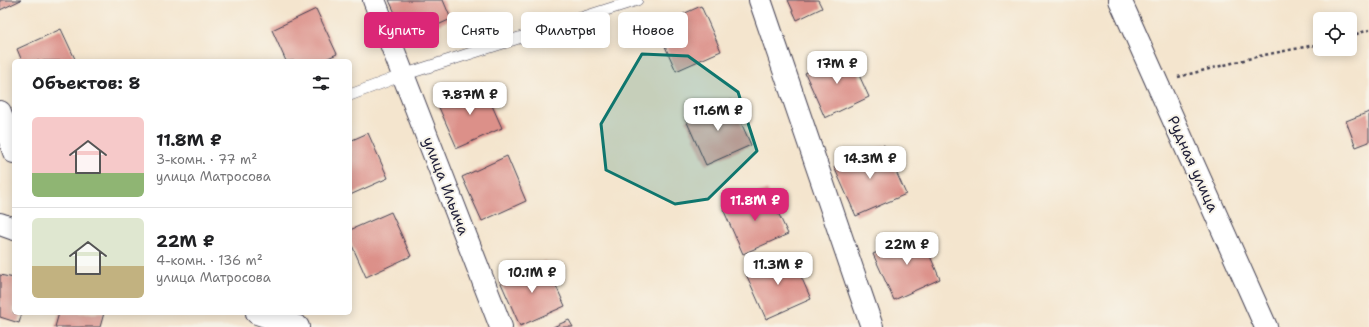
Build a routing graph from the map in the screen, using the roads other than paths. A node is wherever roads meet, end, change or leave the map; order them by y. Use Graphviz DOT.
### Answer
graph roads {
  1 [pos="374,0"];
  2 [pos="637,0"];
  3 [pos="760,0"];
  4 [pos="1120,0"];
  5 [pos="403,75"];
  6 [pos="352,94"];
  7 [pos="0,112"];
  8 [pos="12,146"];
  9 [pos="0,224"];
  10 [pos="12,228"];
  11 [pos="263,315"];
  12 [pos="298,327"];
  13 [pos="501,327"];
  14 [pos="872,327"];
  15 [pos="1266,327"];
  1 -- 5 [label="street, улица Ильича"];
  2 -- 5 [label="lane"];
  3 -- 14 [label="street"];
  4 -- 15 [label="street, Рудная улица"];
  5 -- 6 [label="lane"];
  5 -- 13 [label="street, улица Ильича"];
  7 -- 8 [label="street"];
  9 -- 10 [label="street"];
  11 -- 12 [label="street"];
}
